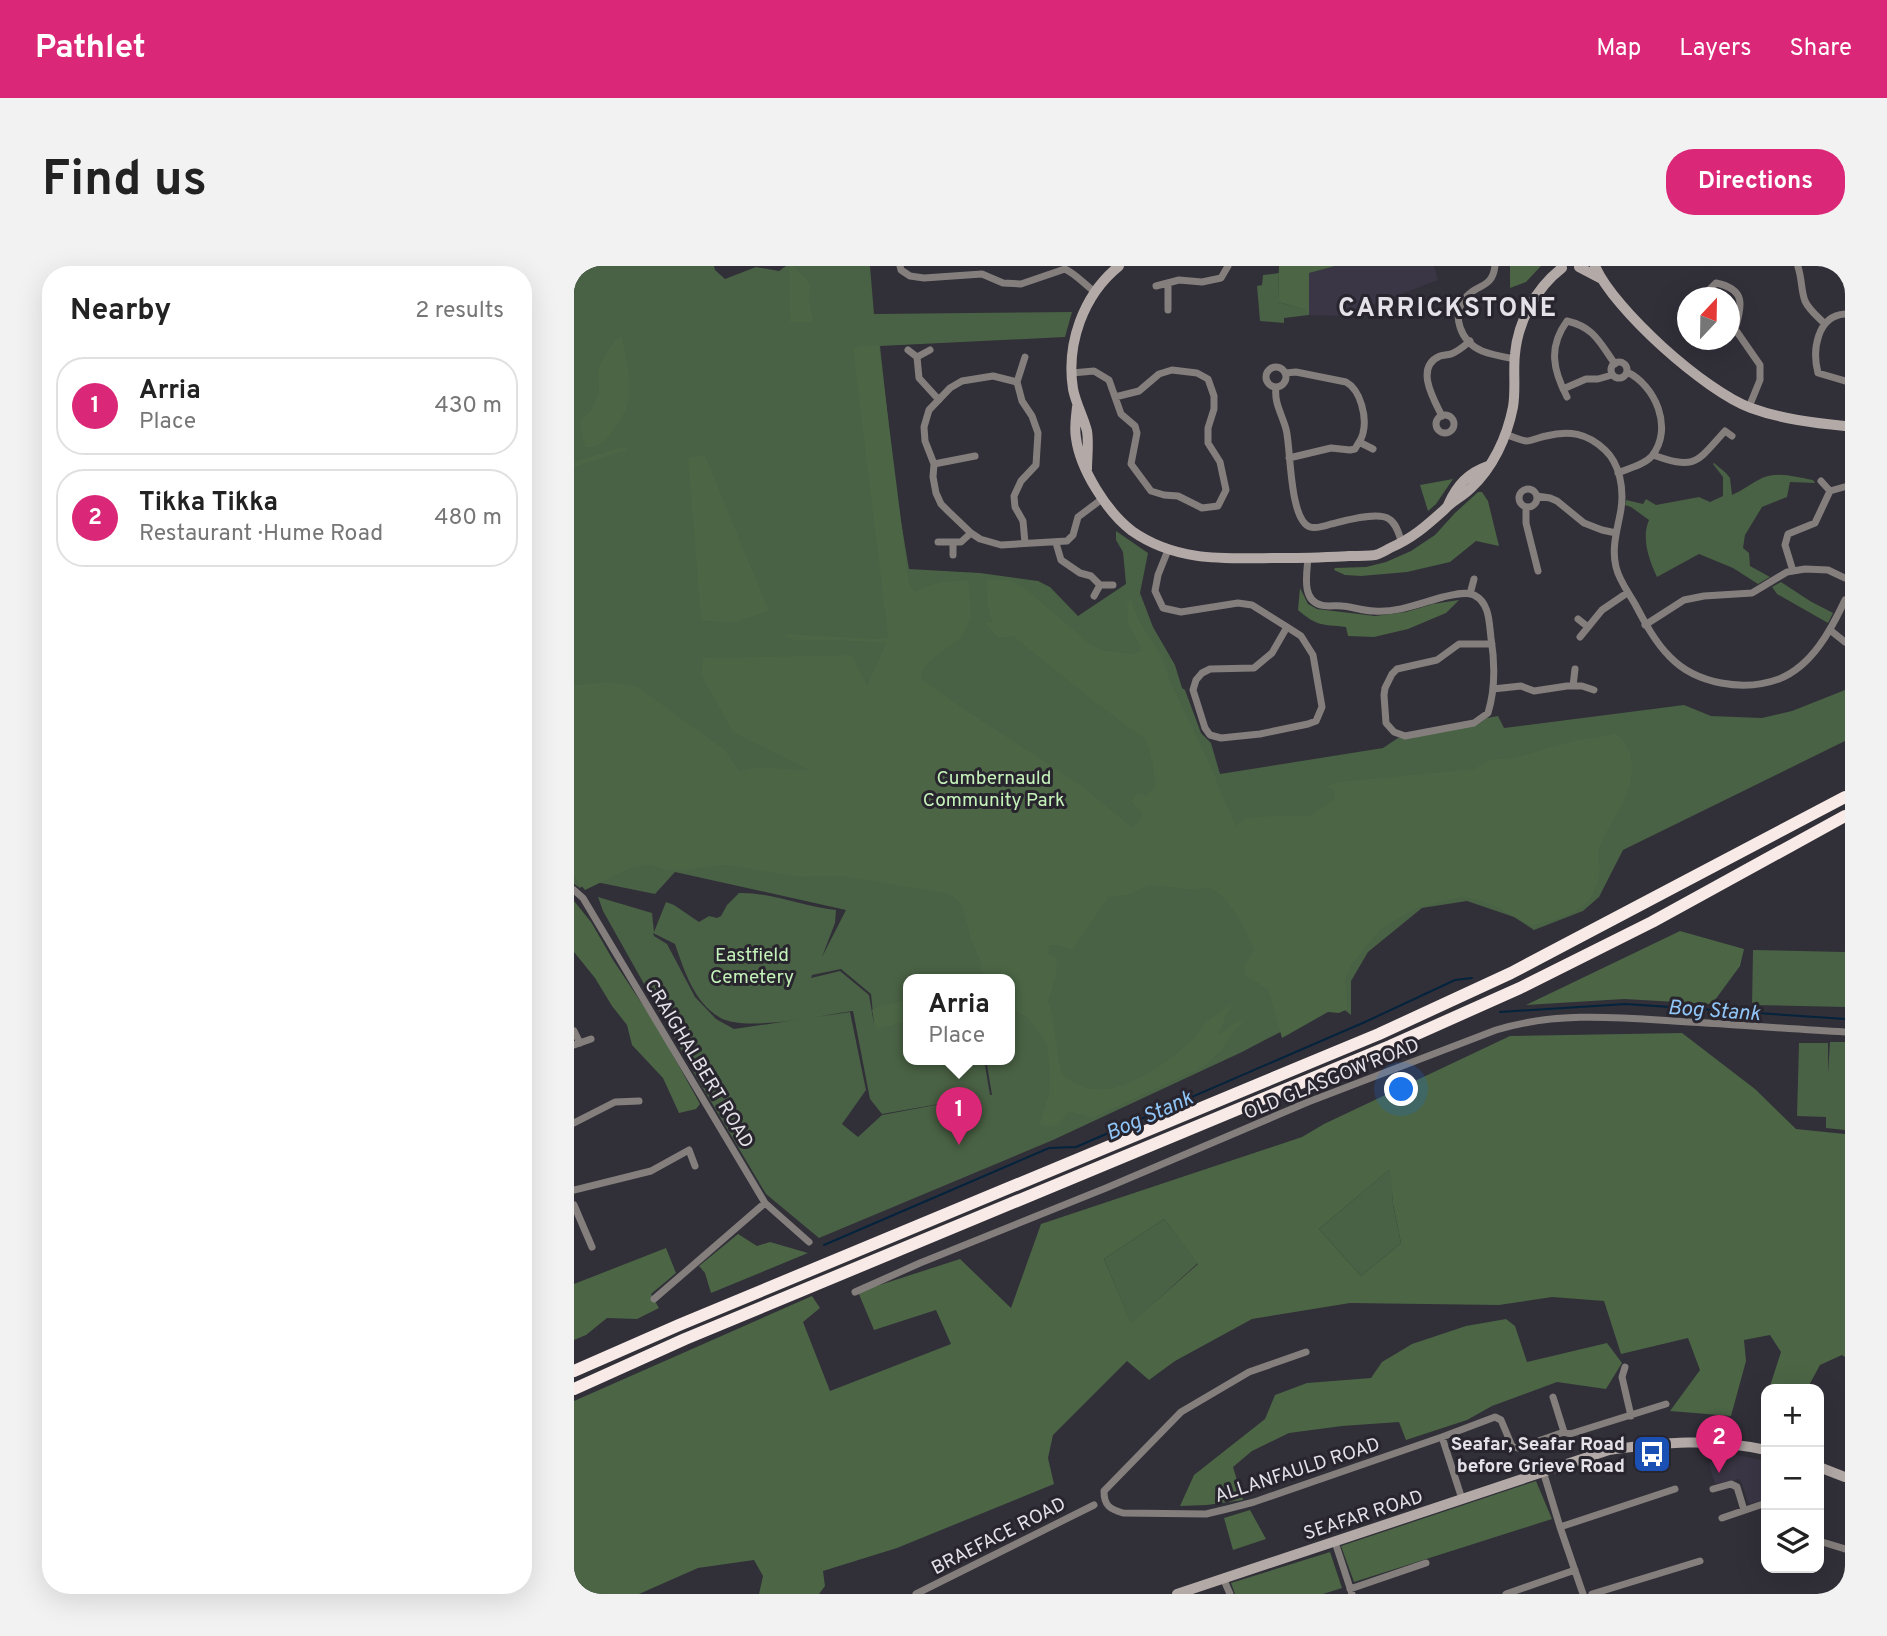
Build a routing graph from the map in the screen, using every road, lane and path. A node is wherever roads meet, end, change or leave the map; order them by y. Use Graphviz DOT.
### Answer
graph roads {
  1 [pos="900,266"];
  2 [pos="1119,266"];
  3 [pos="1228,266"];
  4 [pos="1495,266"];
  5 [pos="1549,266"];
  6 [pos="1595,266"];
  7 [pos="1560,267"];
  8 [pos="1579,267"];
  9 [pos="1798,267"];
  10 [pos="1069,268"];
  11 [pos="969,270"];
  12 [pos="1600,278"];
  13 [pos="1549,279"];
  14 [pos="1168,283"];
  15 [pos="1156,285"];
  16 [pos="1712,287"];
  17 [pos="1730,287"];
  18 [pos="1095,292"];
  19 [pos="1168,310"];
  20 [pos="1845,314"];
  21 [pos="1825,324"];
  22 [pos="1740,340"];
  23 [pos="1470,341"];
  24 [pos="930,350"];
  25 [pos="908,351"];
  26 [pos="917,356"];
  27 [pos="1025,357"];
  28 [pos="1515,359"];
  29 [pos="1615,364"];
  30 [pos="1627,372"];
  31 [pos="1072,373"];
  32 [pos="1285,373"];
  33 [pos="1612,374"];
  34 [pos="1845,381"];
  35 [pos="1017,382"];
  36 [pos="1276,388"];
  37 [pos="1115,397"];
  38 [pos="939,400"];
  39 [pos="1749,407"];
  40 [pos="1442,416"];
  41 [pos="1845,426"];
  42 [pos="1506,435"];
  43 [pos="1732,436"];
  44 [pos="1359,442"];
  45 [pos="1373,449"];
  46 [pos="1707,451"];
  47 [pos="1653,455"];
  48 [pos="975,456"];
  49 [pos="1289,458"];
  50 [pos="1715,459"];
  51 [pos="934,464"];
  52 [pos="1618,473"];
  53 [pos="1821,481"];
  54 [pos="1844,487"];
  55 [pos="1830,491"];
  56 [pos="1537,496"];
  57 [pos="1102,499"];
  58 [pos="1526,506"];
  59 [pos="971,533"];
  60 [pos="1616,533"];
  61 [pos="938,542"];
  62 [pos="953,543"];
  63 [pos="1025,543"];
  64 [pos="1056,543"];
  65 [pos="1402,543"];
  66 [pos="1167,550"];
  67 [pos="953,555"];
  68 [pos="1308,558"];
  69 [pos="1538,571"];
  70 [pos="1793,571"];
  71 [pos="1845,578"];
  72 [pos="1474,579"];
  73 [pos="1100,584"];
  74 [pos="1113,584"];
  75 [pos="1628,593"];
  76 [pos="1470,594"];
  77 [pos="1094,596"];
  78 [pos="1845,600"];
  79 [pos="1578,619"];
  80 [pos="1645,625"];
  81 [pos="1287,627"];
  82 [pos="1588,627"];
  83 [pos="1830,630"];
  84 [pos="1580,637"];
  85 [pos="1845,642"];
  86 [pos="1492,644"];
  87 [pos="1575,669"];
  88 [pos="1573,686"];
  89 [pos="1493,689"];
  90 [pos="1594,690"];
  91 [pos="1845,797"];
  92 [pos="1845,816"];
  93 [pos="574,890"];
  94 [pos="574,1031"];
  95 [pos="1845,1032"];
  96 [pos="591,1039"];
  97 [pos="577,1044"];
  98 [pos="639,1101"];
  99 [pos="574,1123"];
  100 [pos="695,1166"];
  101 [pos="574,1190"];
  102 [pos="765,1203"];
  103 [pos="574,1205"];
  104 [pos="809,1242"];
  105 [pos="592,1247"];
  106 [pos="855,1292"];
  107 [pos="654,1299"];
  108 [pos="1306,1352"];
  109 [pos="1625,1367"];
  110 [pos="574,1371"];
  111 [pos="574,1389"];
  112 [pos="1553,1397"];
  113 [pos="1666,1404"];
  114 [pos="1631,1416"];
  115 [pos="1564,1432"];
  116 [pos="1442,1437"];
  117 [pos="1761,1449"];
  118 [pos="1543,1471"];
  119 [pos="1824,1471"];
  120 [pos="1845,1477"];
  121 [pos="1675,1489"];
  122 [pos="1713,1489"];
  123 [pos="1462,1499"];
  124 [pos="1094,1505"];
  125 [pos="1761,1505"];
  126 [pos="1744,1510"];
  127 [pos="1722,1518"];
  128 [pos="1560,1527"];
  129 [pos="1335,1542"];
  130 [pos="1824,1543"];
  131 [pos="1845,1549"];
  132 [pos="1700,1561"];
  133 [pos="1426,1563"];
  134 [pos="1575,1570"];
  135 [pos="1223,1578"];
  136 [pos="1351,1592"];
  137 [pos="916,1594"];
  138 [pos="1177,1594"];
  139 [pos="1230,1594"];
  140 [pos="1506,1594"];
  141 [pos="1583,1594"];
  142 [pos="1592,1594"];
  1 -- 11 [label="street"];
  2 -- 18 [label="street"];
  3 -- 14 [label="street"];
  4 -- 23 [label="street"];
  5 -- 13 [label="street"];
  6 -- 12 [label="street"];
  7 -- 8 [label="street"];
  7 -- 13 [label="street"];
  8 -- 12 [label="street"];
  9 -- 21 [label="street"];
  10 -- 11 [label="street"];
  10 -- 18 [label="street"];
  12 -- 39 [label="street"];
  13 -- 28 [label="street"];
  14 -- 15 [label="street"];
  14 -- 19 [label="street"];
  16 -- 17 [label="street"];
  18 -- 31 [label="street"];
  20 -- 21 [label="street"];
  21 -- 34 [label="street"];
  22 -- 39 [label="street"];
  23 -- 28 [label="street"];
  23 -- 40 [label="street"];
  24 -- 26 [label="street"];
  25 -- 26 [label="street"];
  26 -- 38 [label="street"];
  27 -- 35 [label="street"];
  28 -- 42 [label="street"];
  29 -- 30 [label="street"];
  29 -- 33 [label="street"];
  29 -- 33 [label="street"];
  30 -- 33 [label="street"];
  30 -- 47 [label="street"];
  31 -- 37 [label="street"];
  31 -- 57 [label="street"];
  32 -- 36 [label="street"];
  32 -- 36 [label="street"];
  32 -- 44 [label="street"];
  35 -- 38 [label="street"];
  35 -- 63 [label="street"];
  36 -- 49 [label="street"];
  37 -- 37 [label="street"];
  38 -- 51 [label="street"];
  39 -- 41 [label="street"];
  42 -- 52 [label="street"];
  42 -- 65 [label="street"];
  43 -- 46 [label="street"];
  44 -- 45 [label="street"];
  44 -- 49 [label="street"];
  46 -- 47 [label="street"];
  46 -- 50 [label="street"];
  47 -- 52 [label="street"];
  48 -- 51 [label="street"];
  49 -- 65 [label="street"];
  51 -- 59 [label="street"];
  52 -- 60 [label="street"];
  53 -- 55 [label="street"];
  54 -- 55 [label="street"];
  55 -- 70 [label="street"];
  56 -- 58 [label="street"];
  56 -- 58 [label="street"];
  56 -- 60 [label="street"];
  57 -- 64 [label="street"];
  57 -- 66 [label="street"];
  58 -- 69 [label="street"];
  59 -- 62 [label="street"];
  59 -- 63 [label="street"];
  60 -- 75 [label="street"];
  61 -- 62 [label="street"];
  62 -- 67 [label="street"];
  63 -- 64 [label="street"];
  64 -- 73 [label="street"];
  65 -- 68 [label="street"];
  66 -- 68 [label="street"];
  66 -- 81 [label="street"];
  68 -- 76 [label="street"];
  70 -- 71 [label="street"];
  70 -- 80 [label="street"];
  72 -- 76 [label="street"];
  73 -- 74 [label="street"];
  73 -- 77 [label="street"];
  75 -- 80 [label="street"];
  75 -- 82 [label="street"];
  76 -- 86 [label="street"];
  78 -- 83 [label="street"];
  79 -- 82 [label="street"];
  80 -- 83 [label="street"];
  81 -- 81 [label="street"];
  82 -- 84 [label="street"];
  83 -- 85 [label="street"];
  86 -- 89 [label="street"];
  86 -- 89 [label="street"];
  87 -- 88 [label="street"];
  88 -- 89 [label="street"];
  88 -- 90 [label="street"];
  91 -- 110 [label="highway"];
  92 -- 111 [label="highway"];
  93 -- 102 [label="street, CRAIGHALBERT ROAD"];
  94 -- 97 [label="street"];
  95 -- 106 [label="street, OLD GLASGOW ROAD"];
  96 -- 97 [label="street"];
  98 -- 99 [label="street"];
  100 -- 101 [label="street"];
  102 -- 104 [label="street, CRAIGHALBERT ROAD"];
  102 -- 107 [label="street"];
  103 -- 105 [label="street"];
  108 -- 116 [label="street, ALLANFAULD ROAD"];
  109 -- 114 [label="street"];
  112 -- 115 [label="street"];
  113 -- 114 [label="street"];
  114 -- 115 [label="street"];
  115 -- 116 [label="street"];
  116 -- 123 [label="street"];
  117 -- 118 [label="street, SEAFAR ROAD"];
  118 -- 123 [label="street, SEAFAR ROAD"];
  118 -- 128 [label="street"];
  119 -- 120 [label="street"];
  121 -- 128 [label="street"];
  122 -- 126 [label="street"];
  123 -- 129 [label="street, SEAFAR ROAD"];
  124 -- 137 [label="street, BRAEFACE ROAD"];
  125 -- 126 [label="street"];
  126 -- 127 [label="street"];
  128 -- 134 [label="street"];
  129 -- 135 [label="street, SEAFAR ROAD"];
  129 -- 136 [label="street"];
  130 -- 131 [label="street"];
  132 -- 142 [label="street"];
  133 -- 136 [label="street"];
  134 -- 140 [label="street"];
  134 -- 141 [label="street"];
  135 -- 138 [label="street, SEAFAR ROAD"];
  135 -- 139 [label="street"];
}
